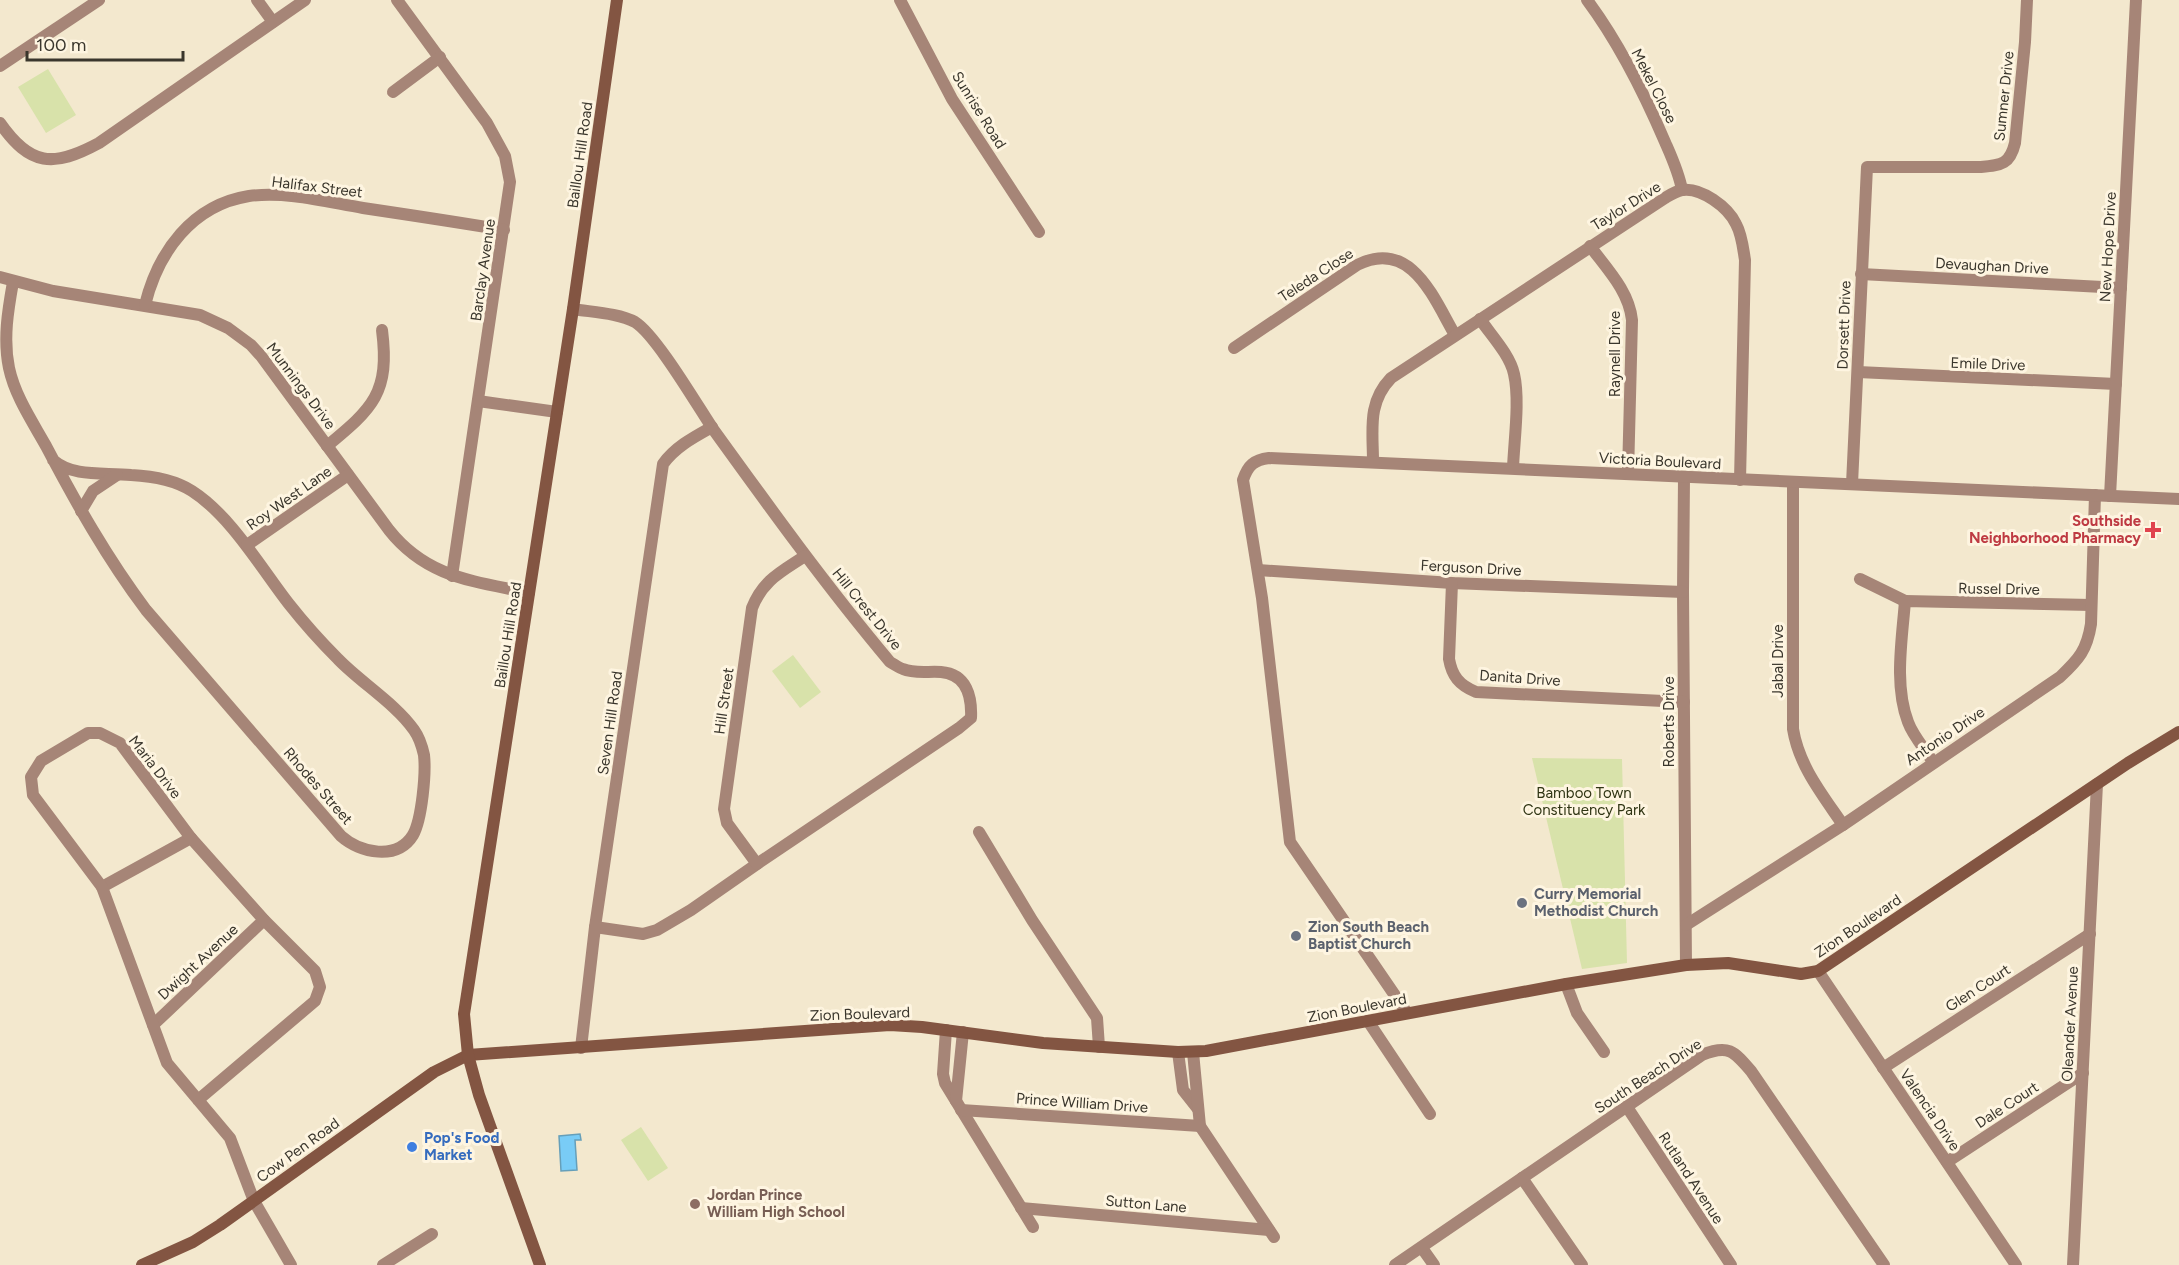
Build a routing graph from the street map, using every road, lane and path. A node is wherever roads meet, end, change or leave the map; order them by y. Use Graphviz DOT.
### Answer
graph roads {
  1 [pos="99,0"];
  2 [pos="257,0"];
  3 [pos="305,0"];
  4 [pos="397,0"];
  5 [pos="617,0"];
  6 [pos="900,0"];
  7 [pos="1587,0"];
  8 [pos="2027,0"];
  9 [pos="2136,0"];
  10 [pos="273,22"];
  11 [pos="440,57"];
  12 [pos="0,66"];
  13 [pos="393,92"];
  14 [pos="0,123"];
  15 [pos="1867,167"];
  16 [pos="1682,190"];
  17 [pos="504,230"];
  18 [pos="1039,232"];
  19 [pos="1590,246"];
  20 [pos="1861,274"];
  21 [pos="0,277"];
  22 [pos="13,282"];
  23 [pos="2121,288"];
  24 [pos="145,305"];
  25 [pos="573,309"];
  26 [pos="1480,319"];
  27 [pos="382,330"];
  28 [pos="1455,335"];
  29 [pos="1234,348"];
  30 [pos="1858,372"];
  31 [pos="2116,384"];
  32 [pos="478,401"];
  33 [pos="557,412"];
  34 [pos="712,427"];
  35 [pos="327,446"];
  36 [pos="53,460"];
  37 [pos="1373,462"];
  38 [pos="1513,468"];
  39 [pos="1628,474"];
  40 [pos="117,475"];
  41 [pos="348,475"];
  42 [pos="1684,478"];
  43 [pos="1740,480"];
  44 [pos="1793,483"];
  45 [pos="1852,484"];
  46 [pos="2095,495"];
  47 [pos="2110,496"];
  48 [pos="2179,500"];
  49 [pos="81,511"];
  50 [pos="247,545"];
  51 [pos="805,556"];
  52 [pos="1258,570"];
  53 [pos="452,576"];
  54 [pos="1860,579"];
  55 [pos="1452,583"];
  56 [pos="1683,592"];
  57 [pos="529,593"];
  58 [pos="1905,601"];
  59 [pos="2091,606"];
  60 [pos="1684,702"];
  61 [pos="2179,732"];
  62 [pos="1933,762"];
  63 [pos="2097,784"];
  64 [pos="1843,825"];
  65 [pos="979,832"];
  66 [pos="191,838"];
  67 [pos="757,864"];
  68 [pos="102,887"];
  69 [pos="264,920"];
  70 [pos="1686,926"];
  71 [pos="595,927"];
  72 [pos="2090,934"];
  73 [pos="1686,965"];
  74 [pos="1818,971"];
  75 [pos="1566,984"];
  76 [pos="1407,1013"];
  77 [pos="1368,1021"];
  78 [pos="153,1025"];
  79 [pos="946,1030"];
  80 [pos="963,1032"];
  81 [pos="1099,1047"];
  82 [pos="580,1048"];
  83 [pos="1178,1052"];
  84 [pos="1193,1052"];
  85 [pos="1604,1052"];
  86 [pos="468,1055"];
  87 [pos="1883,1068"];
  88 [pos="2083,1073"];
  89 [pos="198,1100"];
  90 [pos="958,1105"];
  91 [pos="1626,1107"];
  92 [pos="1199,1110"];
  93 [pos="1430,1114"];
  94 [pos="1200,1126"];
  95 [pos="1947,1162"];
  96 [pos="1522,1178"];
  97 [pos="254,1201"];
  98 [pos="1021,1208"];
  99 [pos="1033,1227"];
  100 [pos="432,1234"];
  101 [pos="1422,1248"];
  102 [pos="385,1264"];
  103 [pos="142,1265"];
  104 [pos="291,1265"];
  105 [pos="540,1265"];
  106 [pos="1395,1265"];
  107 [pos="1434,1265"];
  108 [pos="1582,1265"];
  109 [pos="1731,1265"];
  110 [pos="1884,1265"];
  111 [pos="2016,1265"];
  112 [pos="2073,1265"];
  1 -- 12 [label="street"];
  2 -- 10 [label="street"];
  3 -- 10 [label="street"];
  4 -- 11 [label="street, Barclay Avenue"];
  5 -- 25 [label="main road, Baillou Hill Road"];
  6 -- 18 [label="street, Sunrise Road"];
  7 -- 16 [label="street, Mekel Close"];
  8 -- 15 [label="street, Sumner Drive"];
  9 -- 23 [label="street, New Hope Drive"];
  10 -- 14 [label="street"];
  11 -- 13 [label="street"];
  11 -- 17 [label="street, Barclay Avenue"];
  15 -- 20 [label="street, Dorsett Drive"];
  16 -- 19 [label="street, Taylor Drive"];
  16 -- 43 [label="street, Taylor Drive"];
  17 -- 24 [label="street, Halifax Street"];
  17 -- 32 [label="street, Barclay Avenue"];
  19 -- 26 [label="street, Taylor Drive"];
  19 -- 39 [label="street, Raynell Drive"];
  20 -- 23 [label="street, Devaughan Drive"];
  20 -- 30 [label="street, Dorsett Drive"];
  21 -- 22 [label="street, Munnings Drive"];
  22 -- 24 [label="street, Munnings Drive"];
  22 -- 36 [label="street, Rhodes Street"];
  23 -- 31 [label="street, New Hope Drive"];
  24 -- 35 [label="street, Munnings Drive"];
  25 -- 33 [label="main road, Baillou Hill Road"];
  25 -- 34 [label="street, Hill Crest Drive"];
  26 -- 28 [label="street, Taylor Drive"];
  26 -- 38 [label="street"];
  27 -- 35 [label="street"];
  28 -- 29 [label="street, Teleda Close"];
  28 -- 37 [label="street, Taylor Drive"];
  30 -- 31 [label="street, Emile Drive"];
  30 -- 45 [label="street, Dorsett Drive"];
  31 -- 47 [label="street, New Hope Drive"];
  32 -- 33 [label="street"];
  32 -- 53 [label="street, Barclay Avenue"];
  33 -- 57 [label="main road, Baillou Hill Road"];
  34 -- 51 [label="street, Hill Crest Drive"];
  34 -- 71 [label="street, Seven Hill Road"];
  35 -- 41 [label="street, Munnings Drive"];
  36 -- 40 [label="street, Rhodes Street"];
  36 -- 49 [label="street, Rhodes Street"];
  37 -- 38 [label="street, Victoria Boulevard"];
  37 -- 52 [label="street, Victoria Boulevard"];
  38 -- 39 [label="street, Victoria Boulevard"];
  39 -- 42 [label="street, Victoria Boulevard"];
  40 -- 49 [label="street"];
  40 -- 50 [label="street, Rhodes Street"];
  41 -- 50 [label="street, Roy West Lane"];
  41 -- 53 [label="street, Munnings Drive"];
  42 -- 43 [label="street, Victoria Boulevard"];
  42 -- 56 [label="street, Roberts Drive"];
  43 -- 44 [label="street, Victoria Boulevard"];
  44 -- 45 [label="street, Victoria Boulevard"];
  44 -- 64 [label="street, Jabal Drive"];
  45 -- 46 [label="street, Victoria Boulevard"];
  46 -- 47 [label="street, Victoria Boulevard"];
  46 -- 59 [label="street, Antonio Drive"];
  47 -- 48 [label="street, Victoria Boulevard"];
  49 -- 50 [label="street, Rhodes Street"];
  51 -- 67 [label="street, Hill Street"];
  51 -- 67 [label="street, Hill Crest Drive"];
  52 -- 55 [label="street, Ferguson Drive"];
  52 -- 76 [label="street"];
  53 -- 57 [label="street, Munnings Drive"];
  54 -- 58 [label="street, Russel Drive"];
  55 -- 56 [label="street, Ferguson Drive"];
  55 -- 60 [label="street, Danita Drive"];
  56 -- 60 [label="street, Roberts Drive"];
  57 -- 86 [label="main road, Baillou Hill Road"];
  58 -- 59 [label="street, Russel Drive"];
  58 -- 62 [label="street"];
  59 -- 62 [label="street, Antonio Drive"];
  60 -- 70 [label="street, Roberts Drive"];
  61 -- 63 [label="main road, Zion Boulevard"];
  62 -- 64 [label="street, Antonio Drive"];
  63 -- 72 [label="street, Oleander Avenue"];
  63 -- 74 [label="main road, Zion Boulevard"];
  64 -- 70 [label="street, Antonio Drive"];
  65 -- 81 [label="street"];
  66 -- 68 [label="street"];
  66 -- 68 [label="street, Maria Drive"];
  66 -- 69 [label="street, Maria Drive"];
  67 -- 71 [label="street, Hill Crest Drive"];
  68 -- 78 [label="street, Maria Drive"];
  69 -- 78 [label="street, Dwight Avenue"];
  69 -- 89 [label="street, Maria Drive"];
  70 -- 73 [label="street, Roberts Drive"];
  71 -- 82 [label="street, Seven Hill Road"];
  72 -- 87 [label="street, Glen Court"];
  72 -- 88 [label="street, Oleander Avenue"];
  73 -- 74 [label="main road, Zion Boulevard"];
  73 -- 75 [label="main road, Zion Boulevard"];
  74 -- 87 [label="street, Valencia Drive"];
  75 -- 76 [label="main road, Zion Boulevard"];
  75 -- 85 [label="street"];
  76 -- 77 [label="main road, Zion Boulevard"];
  77 -- 84 [label="main road, Zion Boulevard"];
  77 -- 93 [label="street"];
  78 -- 89 [label="street, Maria Drive"];
  79 -- 80 [label="main road, Zion Boulevard"];
  79 -- 82 [label="main road, Zion Boulevard"];
  79 -- 90 [label="street"];
  80 -- 81 [label="main road, Zion Boulevard"];
  80 -- 90 [label="street"];
  81 -- 83 [label="main road, Zion Boulevard"];
  82 -- 86 [label="main road, Zion Boulevard"];
  83 -- 84 [label="main road, Zion Boulevard"];
  83 -- 92 [label="street"];
  84 -- 92 [label="street"];
  86 -- 97 [label="main road, Cow Pen Road"];
  86 -- 105 [label="main road, Baillou Hill Road"];
  87 -- 95 [label="street, Valencia Drive"];
  88 -- 95 [label="street, Dale Court"];
  88 -- 112 [label="street, Oleander Avenue"];
  89 -- 97 [label="street, Maria Drive"];
  90 -- 94 [label="street, Prince William Drive"];
  90 -- 98 [label="street"];
  91 -- 96 [label="street, South Beach Drive"];
  91 -- 109 [label="street, Rutland Avenue"];
  91 -- 110 [label="street, South Beach Drive"];
  92 -- 94 [label="street"];
  94 -- 98 [label="street, Sutton Lane"];
  95 -- 111 [label="street, Valencia Drive"];
  96 -- 101 [label="street, South Beach Drive"];
  96 -- 108 [label="street"];
  97 -- 103 [label="main road, Cow Pen Road"];
  97 -- 104 [label="street, Maria Drive"];
  98 -- 99 [label="street"];
  100 -- 102 [label="street"];
  101 -- 106 [label="street, South Beach Drive"];
  101 -- 107 [label="street"];
}
